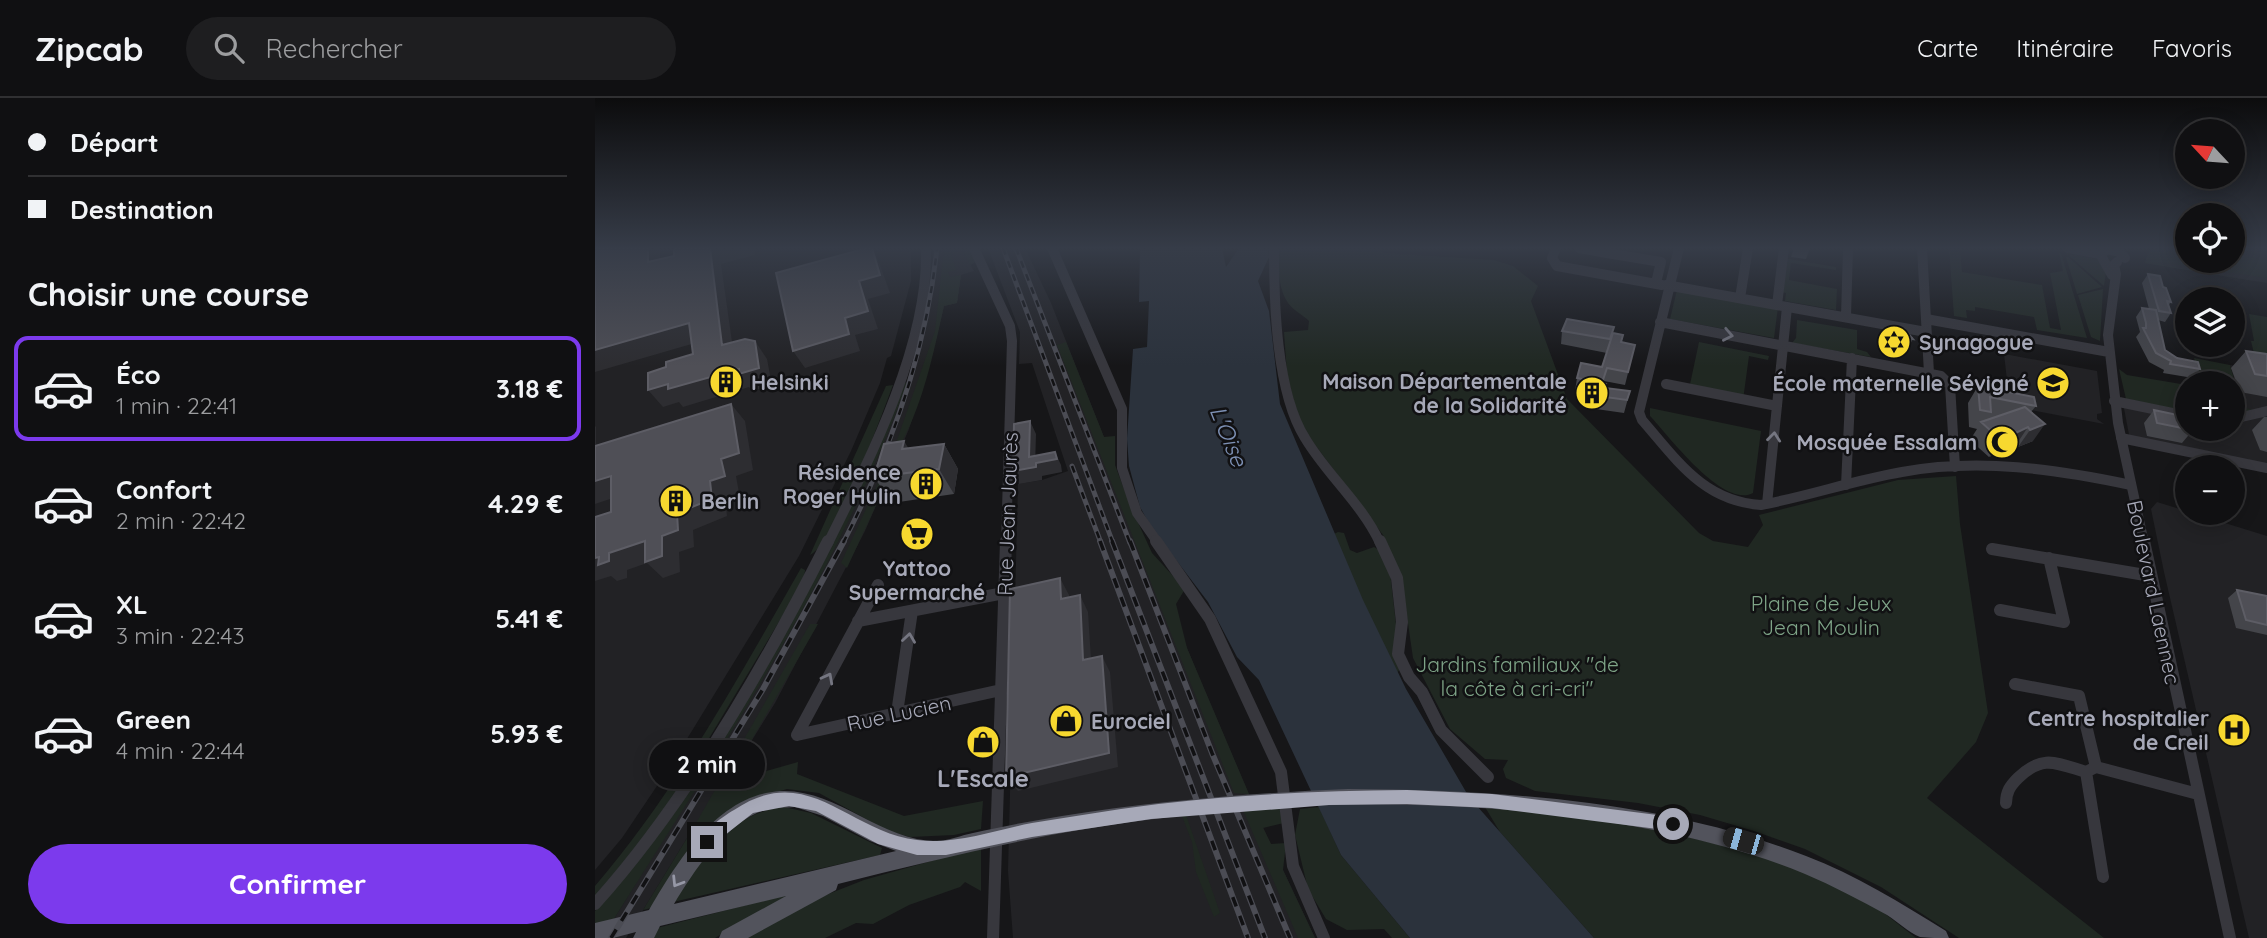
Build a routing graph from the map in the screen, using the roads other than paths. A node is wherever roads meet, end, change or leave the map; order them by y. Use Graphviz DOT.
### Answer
graph roads {
  1 [pos="925,287"];
  2 [pos="992,287"];
  3 [pos="1069,287"];
  4 [pos="1274,287"];
  5 [pos="1664,287"];
  6 [pos="1677,287"];
  7 [pos="1742,287"];
  8 [pos="1783,287"];
  9 [pos="1847,287"];
  10 [pos="1924,287"];
  11 [pos="2113,287"];
  12 [pos="1740,298"];
  13 [pos="1782,306"];
  14 [pos="1846,317"];
  15 [pos="1926,319"];
  16 [pos="1660,322"];
  17 [pos="1926,331"];
  18 [pos="1784,346"];
  19 [pos="2109,352"];
  20 [pos="1852,358"];
  21 [pos="1929,373"];
  22 [pos="1666,384"];
  23 [pos="2114,401"];
  24 [pos="1777,406"];
  25 [pos="2267,411"];
  26 [pos="2175,414"];
  27 [pos="2245,416"];
  28 [pos="2121,438"];
  29 [pos="2267,465"];
  30 [pos="1955,467"];
  31 [pos="1846,485"];
  32 [pos="2131,485"];
  33 [pos="1767,505"];
  34 [pos="1992,549"];
  35 [pos="2049,558"];
  36 [pos="2151,576"];
  37 [pos="878,585"];
  38 [pos="1004,593"];
  39 [pos="2000,610"];
  40 [pos="912,611"];
  41 [pos="858,621"];
  42 [pos="2015,684"];
  43 [pos="1001,690"];
  44 [pos="897,713"];
  45 [pos="2091,770"];
  46 [pos="1488,777"];
  47 [pos="2198,794"];
  48 [pos="2005,803"];
  49 [pos="946,848"];
  50 [pos="852,871"];
  51 [pos="2103,877"];
  52 [pos="595,904"];
  53 [pos="595,933"];
  54 [pos="643,938"];
  55 [pos="729,938"];
  56 [pos="993,938"];
  57 [pos="1324,938"];
  58 [pos="1939,938"];
  59 [pos="2229,938"];
  1 -- 52 [label="street"];
  2 -- 38 [label="street, Rue Jean Jaurès"];
  3 -- 57 [label="street"];
  4 -- 46 [label="street"];
  5 -- 16 [label="street"];
  6 -- 12 [label="street"];
  7 -- 12 [label="street"];
  8 -- 13 [label="street"];
  9 -- 14 [label="street"];
  10 -- 15 [label="street"];
  11 -- 19 [label="street, Boulevard Laennec"];
  12 -- 13 [label="street"];
  13 -- 14 [label="street"];
  13 -- 18 [label="street"];
  14 -- 17 [label="street"];
  15 -- 17 [label="street"];
  15 -- 19 [label="street"];
  16 -- 18 [label="street, one-way"];
  16 -- 33 [label="street"];
  17 -- 21 [label="street"];
  18 -- 20 [label="street"];
  18 -- 24 [label="street"];
  19 -- 23 [label="street, Boulevard Laennec"];
  20 -- 21 [label="street"];
  20 -- 31 [label="street"];
  21 -- 30 [label="street"];
  22 -- 24 [label="street"];
  23 -- 26 [label="street"];
  23 -- 28 [label="street, Boulevard Laennec"];
  33 -- 24 [label="street, one-way"];
  25 -- 27 [label="street"];
  28 -- 29 [label="street"];
  28 -- 32 [label="street, Boulevard Laennec"];
  30 -- 31 [label="street"];
  30 -- 32 [label="street"];
  31 -- 33 [label="street"];
  32 -- 36 [label="street, Boulevard Laennec"];
  34 -- 35 [label="street"];
  35 -- 36 [label="street"];
  35 -- 39 [label="street"];
  36 -- 47 [label="street, Boulevard Laennec"];
  37 -- 41 [label="street"];
  38 -- 40 [label="street"];
  38 -- 43 [label="street, Rue Jean Jaurès"];
  40 -- 41 [label="street"];
  44 -- 40 [label="street, one-way"];
  44 -- 41 [label="street, Rue Lucien, one-way"];
  42 -- 45 [label="street"];
  43 -- 44 [label="street, Rue Lucien"];
  43 -- 56 [label="street, Rue Jean Jaurès"];
  45 -- 47 [label="street"];
  45 -- 48 [label="street"];
  45 -- 51 [label="street"];
  47 -- 59 [label="street, Boulevard Laennec"];
  49 -- 50 [label="main road"];
  49 -- 54 [label="main road, one-way"];
  49 -- 58 [label="main road"];
  50 -- 53 [label="main road"];
  50 -- 55 [label="main road"];
}
